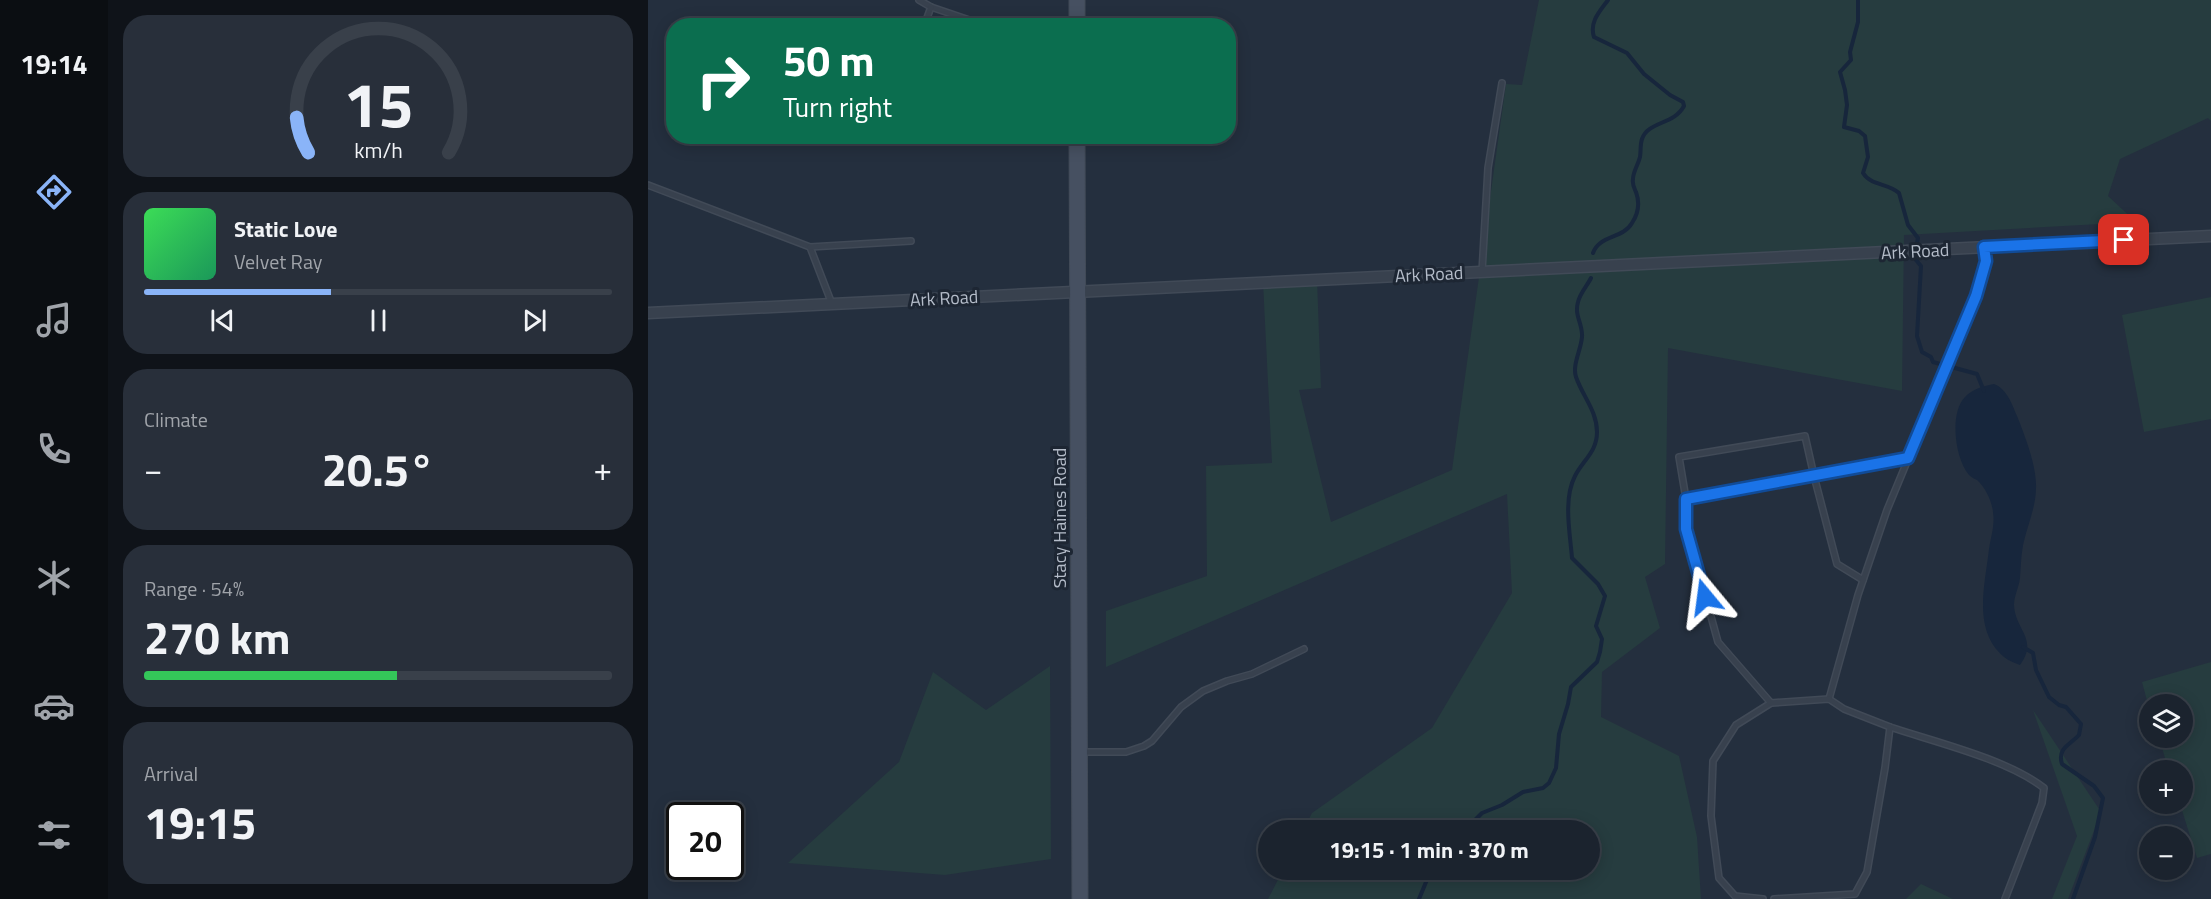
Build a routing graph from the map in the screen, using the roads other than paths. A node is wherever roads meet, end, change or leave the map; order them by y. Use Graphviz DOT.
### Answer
graph roads {
  1 [pos="919,0"];
  2 [pos="1077,0"];
  3 [pos="931,7"];
  4 [pos="927,18"];
  5 [pos="963,18"];
  6 [pos="1077,18"];
  7 [pos="1502,83"];
  8 [pos="1077,144"];
  9 [pos="648,185"];
  10 [pos="2211,236"];
  11 [pos="911,241"];
  12 [pos="810,247"];
  13 [pos="1984,247"];
  14 [pos="1482,272"];
  15 [pos="1077,292"];
  16 [pos="832,304"];
  17 [pos="648,313"];
  18 [pos="1908,458"];
  19 [pos="1814,476"];
  20 [pos="1686,499"];
  21 [pos="1863,580"];
  22 [pos="1304,649"];
  23 [pos="1829,699"];
  24 [pos="1771,703"];
  25 [pos="1890,727"];
  26 [pos="1080,752"];
  27 [pos="1080,899"];
  28 [pos="1763,899"];
  29 [pos="1774,899"];
  30 [pos="2005,899"];
  1 -- 3 [label="lane"];
  2 -- 6 [label="street"];
  3 -- 4 [label="lane"];
  3 -- 5 [label="lane"];
  7 -- 14 [label="lane"];
  8 -- 15 [label="street, Stacy Haines Road"];
  9 -- 12 [label="lane"];
  10 -- 13 [label="street, Ark Road"];
  11 -- 12 [label="lane"];
  12 -- 16 [label="lane"];
  13 -- 14 [label="street, Ark Road"];
  13 -- 18 [label="lane"];
  14 -- 15 [label="street, Ark Road"];
  15 -- 16 [label="street, Ark Road"];
  15 -- 26 [label="street, Stacy Haines Road"];
  16 -- 17 [label="street, Ark Road"];
  18 -- 19 [label="lane"];
  18 -- 21 [label="lane"];
  19 -- 20 [label="lane"];
  19 -- 20 [label="lane"];
  19 -- 21 [label="lane"];
  20 -- 24 [label="lane"];
  21 -- 23 [label="lane"];
  22 -- 26 [label="lane"];
  23 -- 24 [label="lane"];
  23 -- 25 [label="lane"];
  24 -- 28 [label="lane"];
  25 -- 29 [label="lane"];
  25 -- 30 [label="lane"];
  26 -- 27 [label="street, Stacy Haines Road"];
}
